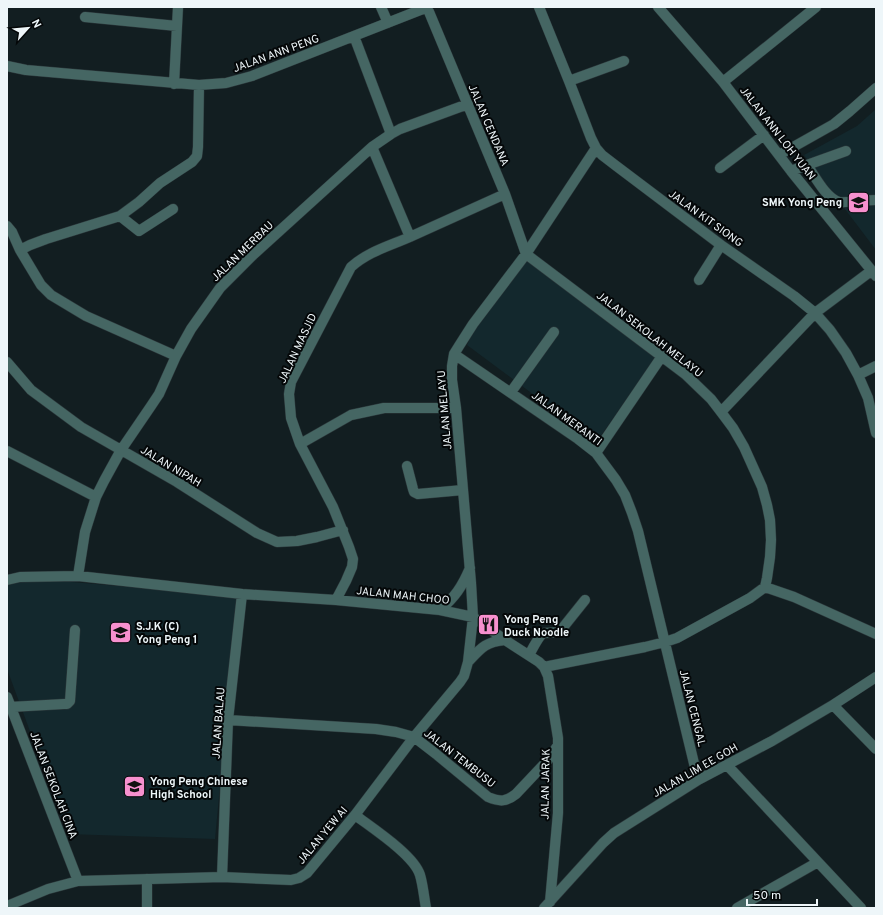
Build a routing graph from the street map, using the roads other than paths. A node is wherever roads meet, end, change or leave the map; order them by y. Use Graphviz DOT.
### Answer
graph roads {
  1 [pos="178,7"];
  2 [pos="381,7"];
  3 [pos="428,7"];
  4 [pos="539,7"];
  5 [pos="816,7"];
  6 [pos="663,9"];
  7 [pos="85,17"];
  8 [pos="388,23"];
  9 [pos="177,26"];
  10 [pos="354,36"];
  11 [pos="624,61"];
  12 [pos="7,66"];
  13 [pos="569,81"];
  14 [pos="723,82"];
  15 [pos="174,84"];
  16 [pos="199,85"];
  17 [pos="876,88"];
  18 [pos="468,104"];
  19 [pos="391,134"];
  20 [pos="764,135"];
  21 [pos="372,147"];
  22 [pos="596,148"];
  23 [pos="846,152"];
  24 [pos="779,155"];
  25 [pos="807,165"];
  26 [pos="720,168"];
  27 [pos="791,171"];
  28 [pos="505,194"];
  29 [pos="876,200"];
  30 [pos="173,209"];
  31 [pos="120,216"];
  32 [pos="7,226"];
  33 [pos="410,237"];
  34 [pos="721,245"];
  35 [pos="20,250"];
  36 [pos="526,254"];
  37 [pos="874,274"];
  38 [pos="698,280"];
  39 [pos="815,312"];
  40 [pos="554,332"];
  41 [pos="454,354"];
  42 [pos="176,356"];
  43 [pos="662,356"];
  44 [pos="7,362"];
  45 [pos="876,366"];
  46 [pos="858,375"];
  47 [pos="510,392"];
  48 [pos="456,408"];
  49 [pos="721,412"];
  50 [pos="876,433"];
  51 [pos="300,444"];
  52 [pos="121,450"];
  53 [pos="7,451"];
  54 [pos="596,453"];
  55 [pos="407,466"];
  56 [pos="463,490"];
  57 [pos="96,497"];
  58 [pos="342,530"];
  59 [pos="470,568"];
  60 [pos="78,576"];
  61 [pos="7,580"];
  62 [pos="765,587"];
  63 [pos="242,594"];
  64 [pos="336,600"];
  65 [pos="584,600"];
  66 [pos="440,610"];
  67 [pos="473,617"];
  68 [pos="75,630"];
  69 [pos="876,634"];
  70 [pos="505,640"];
  71 [pos="665,642"];
  72 [pos="529,655"];
  73 [pos="468,662"];
  74 [pos="544,667"];
  75 [pos="876,677"];
  76 [pos="833,705"];
  77 [pos="9,709"];
  78 [pos="228,720"];
  79 [pos="414,737"];
  80 [pos="558,745"];
  81 [pos="876,749"];
  82 [pos="727,765"];
  83 [pos="698,780"];
  84 [pos="355,815"];
  85 [pos="818,862"];
  86 [pos="222,877"];
  87 [pos="147,879"];
  88 [pos="78,881"];
  89 [pos="547,905"];
  90 [pos="7,906"];
  91 [pos="147,908"];
  92 [pos="426,908"];
  93 [pos="737,908"];
  94 [pos="862,908"];
  1 -- 9 [label="street"];
  2 -- 8 [label="street"];
  3 -- 8 [label="street, JALAN ANN PENG"];
  3 -- 18 [label="street, JALAN CENDANA"];
  4 -- 13 [label="street, JALAN KIT SIONG"];
  5 -- 14 [label="street"];
  6 -- 14 [label="street, JALAN ANN LOH YUAN"];
  7 -- 9 [label="street"];
  8 -- 10 [label="street, JALAN ANN PENG"];
  9 -- 15 [label="street"];
  10 -- 16 [label="street, JALAN ANN PENG"];
  10 -- 19 [label="street"];
  11 -- 13 [label="street"];
  12 -- 15 [label="street, JALAN ANN PENG"];
  13 -- 22 [label="street, JALAN KIT SIONG"];
  14 -- 20 [label="street, JALAN ANN LOH YUAN"];
  15 -- 16 [label="street, JALAN ANN PENG"];
  16 -- 31 [label="street"];
  17 -- 24 [label="street"];
  18 -- 19 [label="street, JALAN MERBAU"];
  18 -- 28 [label="street, JALAN CENDANA"];
  19 -- 21 [label="street, JALAN MERBAU"];
  20 -- 24 [label="street, JALAN ANN LOH YUAN"];
  20 -- 26 [label="street"];
  21 -- 33 [label="street"];
  21 -- 42 [label="street, JALAN MERBAU"];
  22 -- 34 [label="street, JALAN KIT SIONG"];
  22 -- 36 [label="street, JALAN MELAYU"];
  23 -- 25 [label="street"];
  24 -- 27 [label="street, JALAN ANN LOH YUAN"];
  25 -- 27 [label="street"];
  25 -- 29 [label="street"];
  27 -- 37 [label="street, JALAN ANN LOH YUAN"];
  28 -- 33 [label="street, JALAN MASJID"];
  28 -- 36 [label="street, JALAN CENDANA"];
  30 -- 31 [label="street"];
  31 -- 35 [label="street"];
  32 -- 35 [label="street"];
  33 -- 51 [label="street, JALAN MASJID"];
  34 -- 38 [label="street"];
  34 -- 39 [label="street, JALAN KIT SIONG"];
  35 -- 42 [label="street"];
  36 -- 41 [label="street, JALAN MELAYU"];
  36 -- 43 [label="street, JALAN SEKOLAH MELAYU"];
  37 -- 39 [label="street"];
  39 -- 46 [label="street, JALAN KIT SIONG"];
  39 -- 49 [label="street"];
  40 -- 47 [label="street"];
  41 -- 47 [label="street, JALAN MERANTI"];
  41 -- 48 [label="street, JALAN MELAYU"];
  42 -- 52 [label="street, JALAN MERBAU"];
  43 -- 49 [label="street, JALAN SEKOLAH MELAYU"];
  43 -- 54 [label="street"];
  44 -- 52 [label="street, JALAN NIPAH"];
  45 -- 46 [label="street"];
  46 -- 50 [label="street, JALAN KIT SIONG"];
  47 -- 54 [label="street, JALAN MERANTI"];
  48 -- 51 [label="street"];
  48 -- 56 [label="street, JALAN MELAYU"];
  49 -- 62 [label="street, JALAN SEKOLAH MELAYU"];
  51 -- 58 [label="street, JALAN MASJID"];
  52 -- 57 [label="street, JALAN MERBAU"];
  52 -- 58 [label="street, JALAN NIPAH"];
  53 -- 57 [label="street"];
  54 -- 71 [label="street, JALAN MERANTI"];
  55 -- 56 [label="street"];
  56 -- 59 [label="street, JALAN MELAYU"];
  57 -- 60 [label="street, JALAN MERBAU"];
  58 -- 64 [label="street, JALAN MASJID"];
  59 -- 66 [label="street"];
  59 -- 67 [label="street, JALAN MELAYU"];
  60 -- 61 [label="street, JALAN MAH CHOO"];
  60 -- 63 [label="street, JALAN MAH CHOO"];
  62 -- 69 [label="street"];
  62 -- 71 [label="street"];
  63 -- 64 [label="street, JALAN MAH CHOO"];
  63 -- 78 [label="street, JALAN BALAU"];
  64 -- 66 [label="street, JALAN MAH CHOO"];
  65 -- 72 [label="street"];
  66 -- 67 [label="street, JALAN MAH CHOO"];
  67 -- 70 [label="street, JALAN MAH CHOO"];
  67 -- 73 [label="street, JALAN YEW AI"];
  68 -- 77 [label="street"];
  70 -- 72 [label="street, JALAN MAH CHOO"];
  70 -- 73 [label="street"];
  71 -- 74 [label="street"];
  71 -- 83 [label="street, JALAN CENGAL"];
  72 -- 74 [label="street, JALAN MAH CHOO"];
  73 -- 79 [label="street, JALAN YEW AI"];
  74 -- 80 [label="street, JALAN JARAK"];
  75 -- 76 [label="street, JALAN LIM EE GOH"];
  76 -- 81 [label="street"];
  76 -- 82 [label="street, JALAN LIM EE GOH"];
  77 -- 88 [label="street, JALAN SEKOLAH CINA"];
  78 -- 79 [label="street, JALAN TEMBUSU"];
  78 -- 86 [label="street, JALAN BALAU"];
  79 -- 80 [label="street, JALAN TEMBUSU"];
  79 -- 84 [label="street, JALAN YEW AI"];
  80 -- 89 [label="street, JALAN JARAK"];
  82 -- 83 [label="street, JALAN LIM EE GOH"];
  82 -- 85 [label="street"];
  83 -- 89 [label="street, JALAN LIM EE GOH"];
  84 -- 86 [label="street, JALAN YEW AI"];
  84 -- 92 [label="street"];
  85 -- 93 [label="street"];
  85 -- 94 [label="street"];
  86 -- 87 [label="street, JALAN YEW AI"];
  87 -- 88 [label="street, JALAN YEW AI"];
  87 -- 91 [label="street"];
  88 -- 90 [label="street, JALAN YEW AI"];
}
